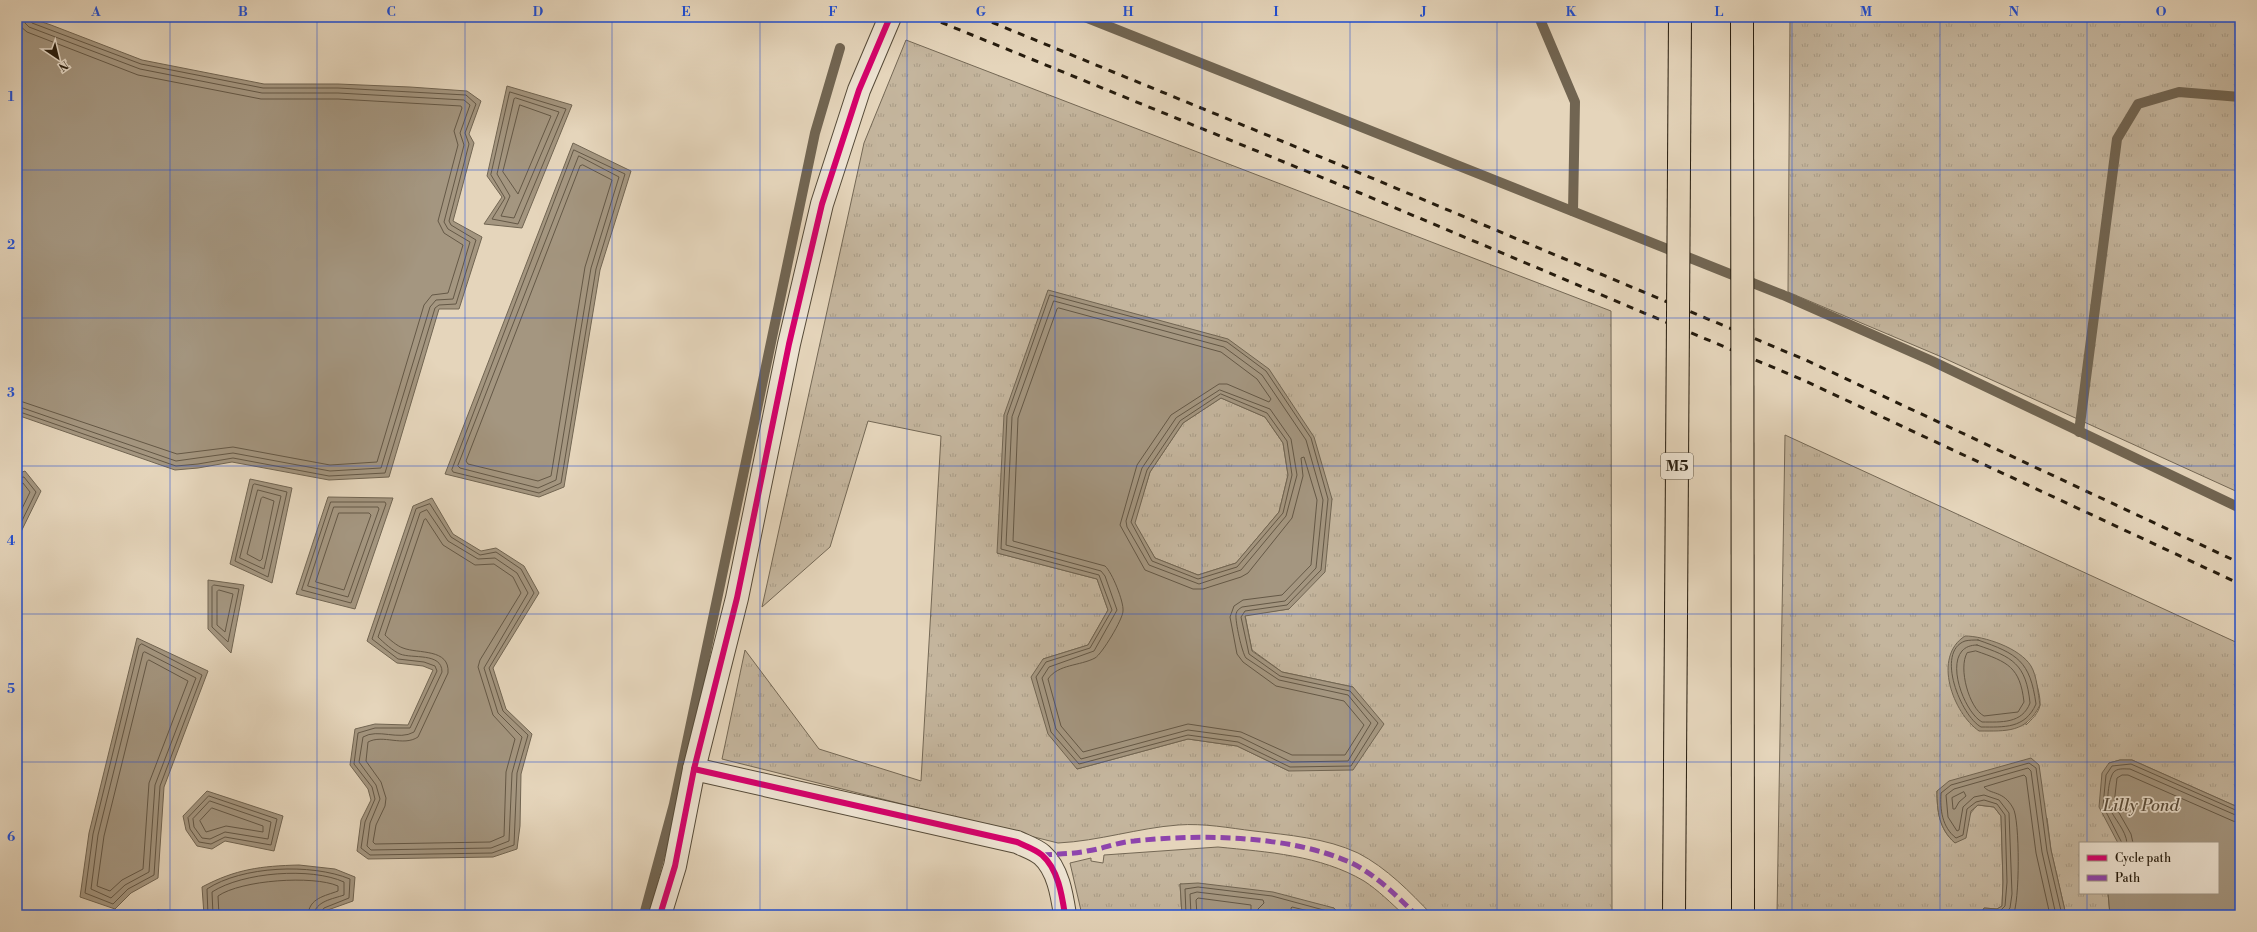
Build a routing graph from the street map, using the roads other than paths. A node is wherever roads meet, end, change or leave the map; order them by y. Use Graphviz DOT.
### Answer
graph roads {
  1 [pos="890,17"];
  2 [pos="1680,17"];
  3 [pos="1742,17"];
  4 [pos="694,769"];
  5 [pos="660,915"];
  6 [pos="1065,915"];
  7 [pos="1674,915"];
  8 [pos="1743,915"];
  1 -- 4 [label="street"];
  2 -- 7 [label="highway, M5, bridge"];
  3 -- 8 [label="highway, bridge"];
  4 -- 5 [label="street"];
  4 -- 6 [label="street"];
}
